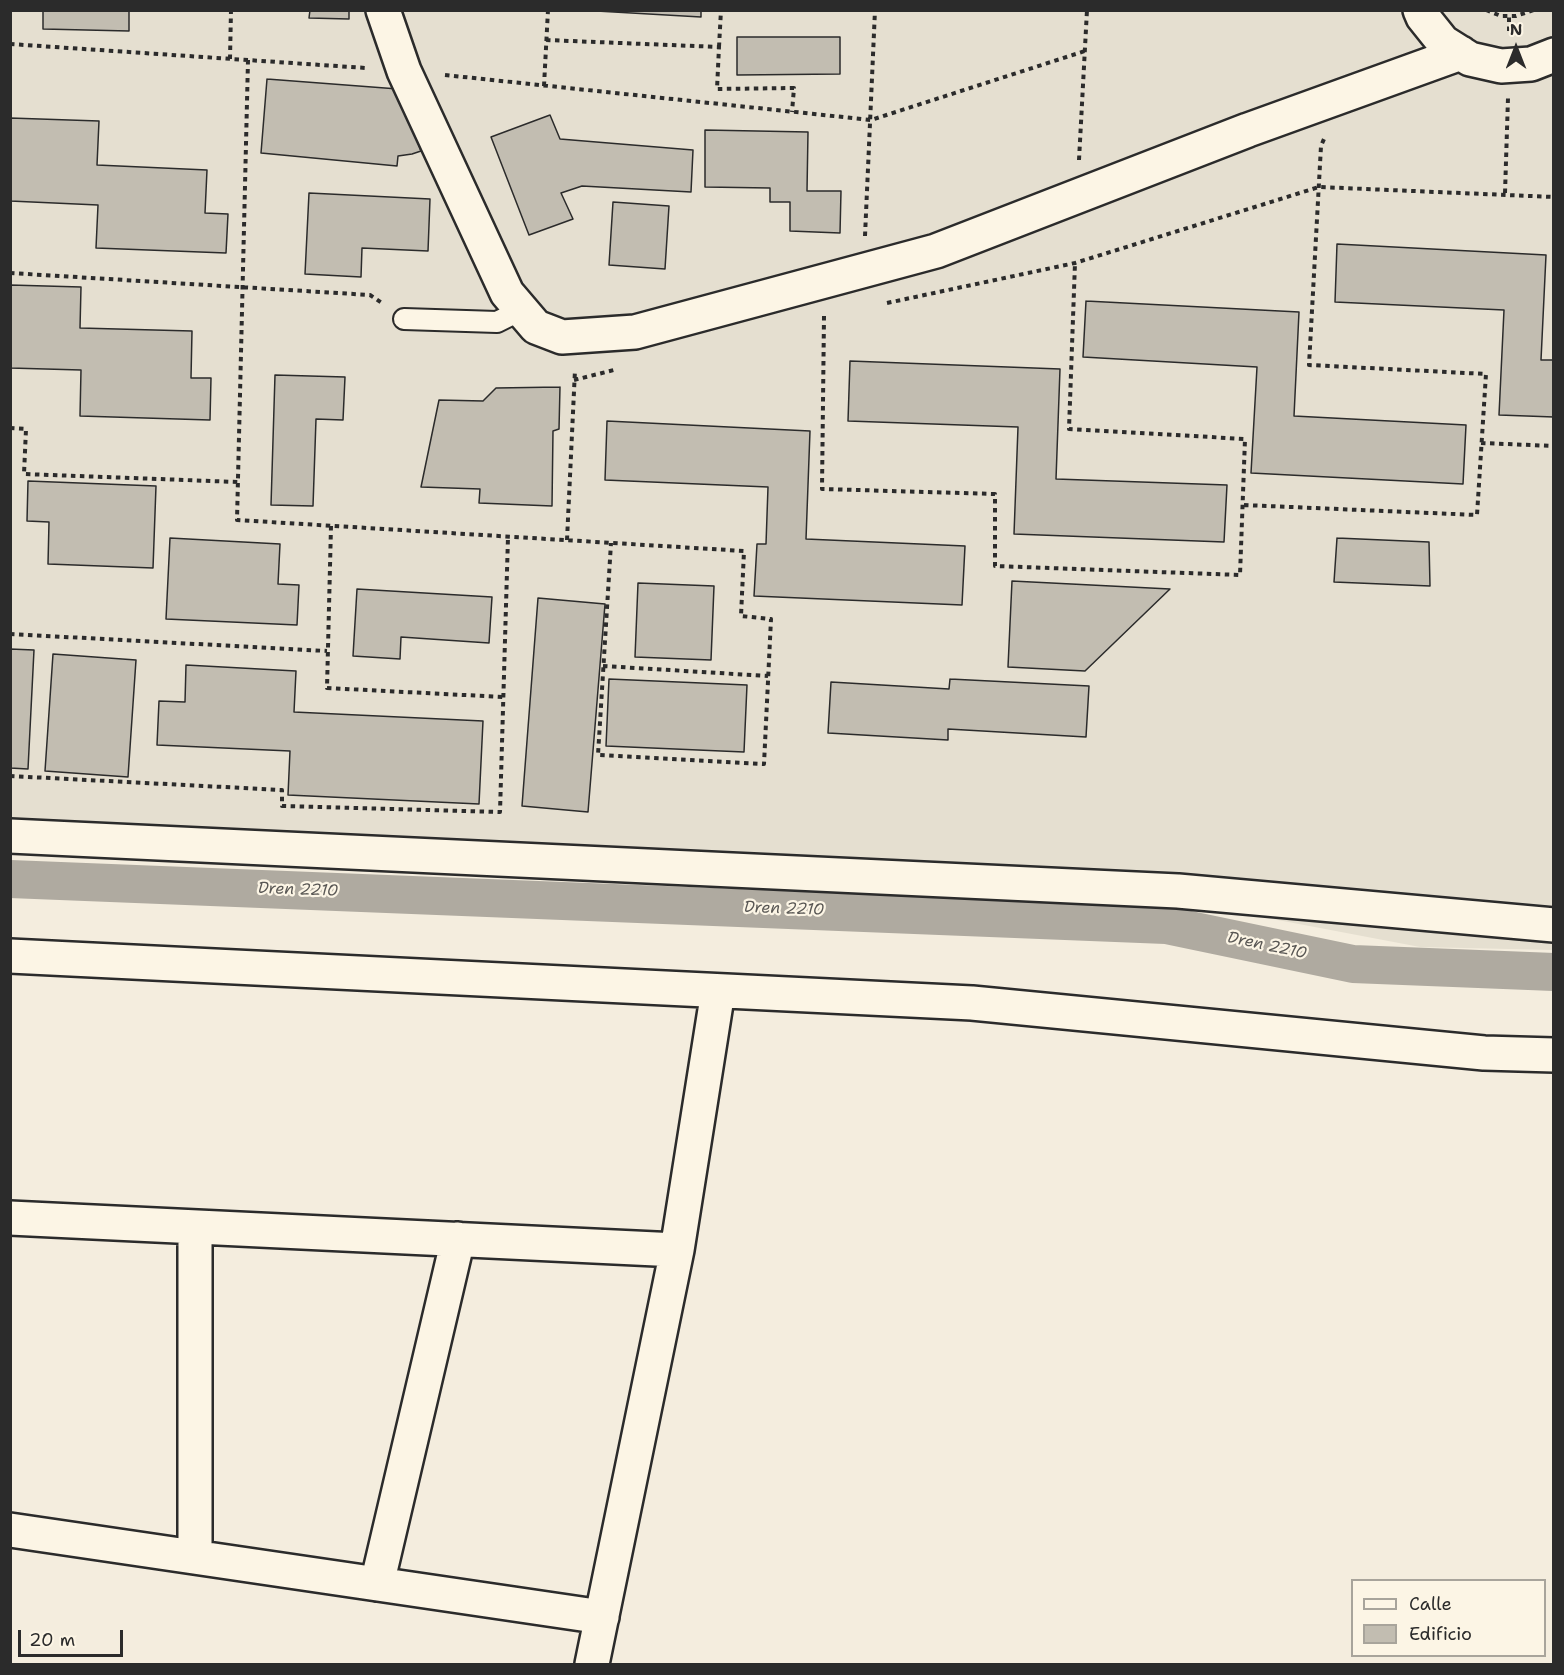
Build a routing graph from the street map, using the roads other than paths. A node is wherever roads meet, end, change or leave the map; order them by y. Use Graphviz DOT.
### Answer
graph roads {
  1 [pos="383,10"];
  2 [pos="1420,10"];
  3 [pos="1461,53"];
  4 [pos="1554,55"];
  5 [pos="521,310"];
  6 [pos="404,319"];
  7 [pos="10,836"];
  8 [pos="1554,925"];
  9 [pos="10,956"];
  10 [pos="718,991"];
  11 [pos="1554,1055"];
  12 [pos="10,1218"];
  13 [pos="195,1227"];
  14 [pos="458,1239"];
  15 [pos="677,1250"];
  16 [pos="10,1530"];
  17 [pos="195,1557"];
  18 [pos="377,1584"];
  19 [pos="602,1617"];
  20 [pos="592,1665"];
  1 -- 5 [label="street"];
  2 -- 3 [label="street"];
  3 -- 4 [label="street"];
  3 -- 5 [label="street"];
  5 -- 6 [label="lane"];
  7 -- 8 [label="street"];
  9 -- 10 [label="street"];
  10 -- 11 [label="street"];
  10 -- 15 [label="street"];
  12 -- 13 [label="street"];
  13 -- 14 [label="street"];
  13 -- 17 [label="street"];
  14 -- 15 [label="street"];
  14 -- 18 [label="street"];
  15 -- 19 [label="street"];
  16 -- 17 [label="street"];
  17 -- 18 [label="street"];
  18 -- 19 [label="street"];
  19 -- 20 [label="street"];
}
